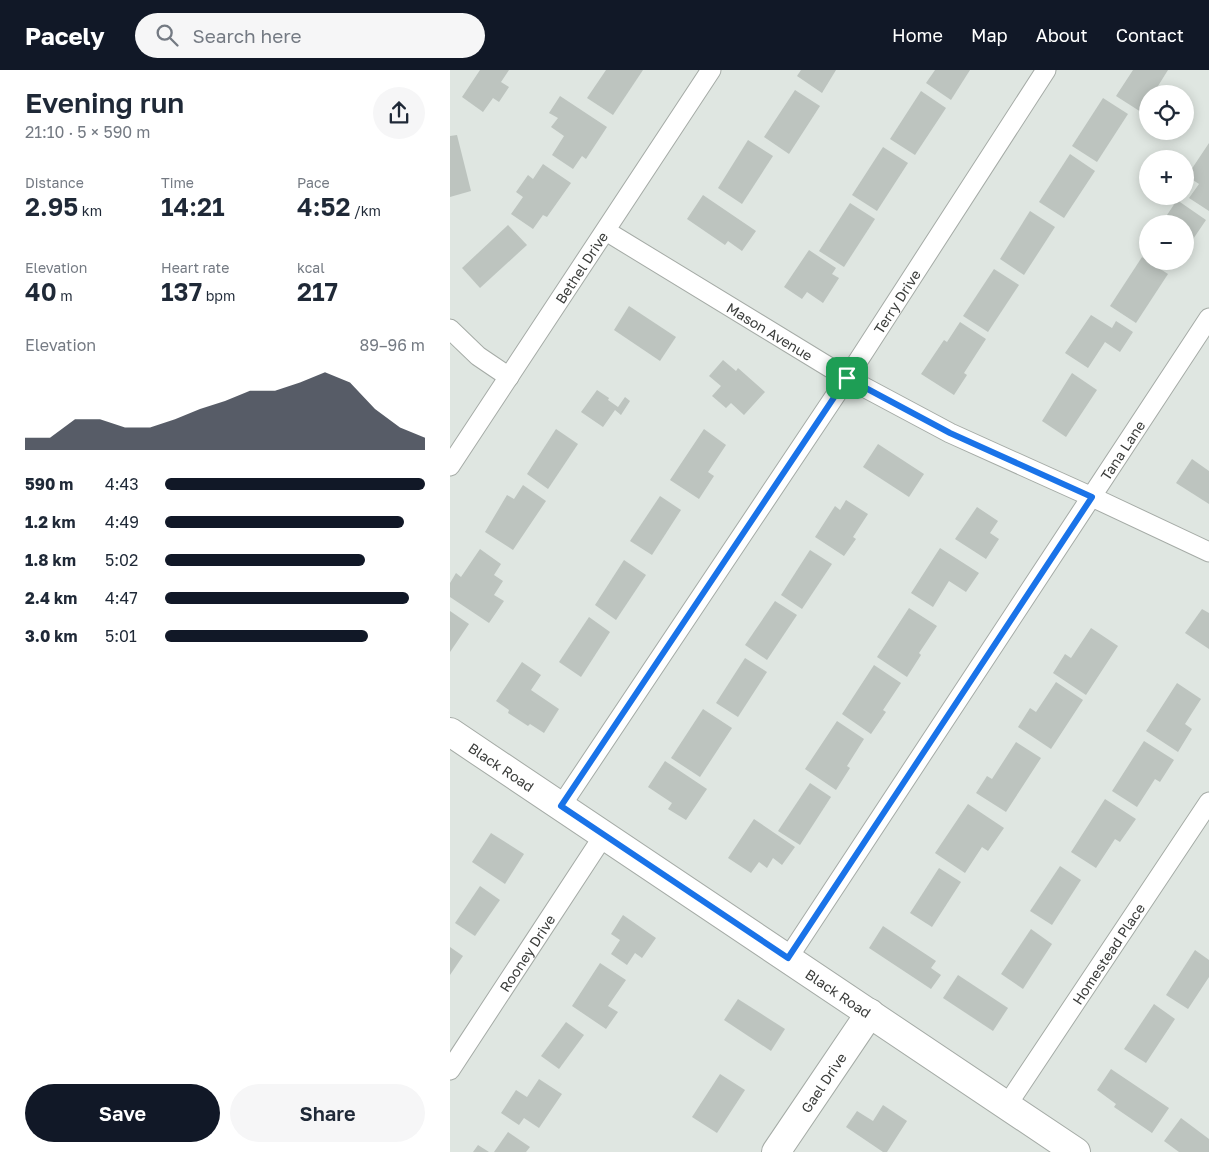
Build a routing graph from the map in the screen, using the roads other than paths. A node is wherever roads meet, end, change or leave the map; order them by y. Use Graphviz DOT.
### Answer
graph roads {
  1 [pos="711,70"];
  2 [pos="1046,70"];
  3 [pos="606,231"];
  4 [pos="1209,318"];
  5 [pos="450,329"];
  6 [pos="509,377"];
  7 [pos="847,378"];
  8 [pos="450,466"];
  9 [pos="1092,497"];
  10 [pos="1209,552"];
  11 [pos="450,732"];
  12 [pos="1209,802"];
  13 [pos="561,806"];
  14 [pos="604,835"];
  15 [pos="788,958"];
  16 [pos="870,1013"];
  17 [pos="450,1070"];
  18 [pos="1007,1105"];
  19 [pos="776,1152"];
  20 [pos="1076,1152"];
  1 -- 3 [label="street, Bethel Drive"];
  2 -- 7 [label="street, Terry Drive"];
  3 -- 6 [label="street, Bethel Drive"];
  3 -- 7 [label="street, Mason Avenue"];
  4 -- 9 [label="street, Tana Lane"];
  5 -- 6 [label="street"];
  6 -- 8 [label="street, Bethel Drive"];
  7 -- 9 [label="street, Mason Avenue"];
  7 -- 13 [label="street, Terry Drive"];
  9 -- 10 [label="street, Mason Avenue"];
  9 -- 15 [label="street, Tana Lane"];
  11 -- 13 [label="main road, Black Road"];
  12 -- 18 [label="street, Homestead Place"];
  13 -- 14 [label="main road, Black Road"];
  14 -- 15 [label="main road, Black Road"];
  14 -- 17 [label="street, Rooney Drive"];
  15 -- 16 [label="main road, Black Road"];
  16 -- 18 [label="main road, Black Road"];
  16 -- 19 [label="main road, Gael Drive"];
  18 -- 20 [label="main road, Black Road"];
}
